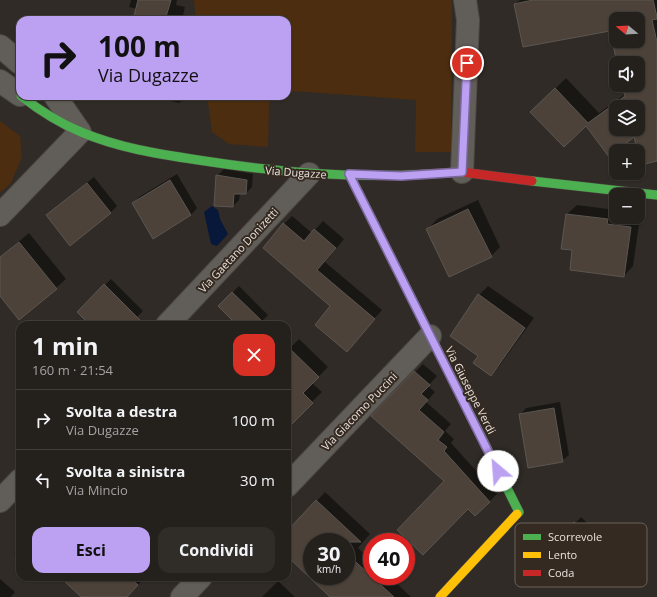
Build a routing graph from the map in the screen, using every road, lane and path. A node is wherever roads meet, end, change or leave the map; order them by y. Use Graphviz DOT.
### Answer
graph roads {
  1 [pos="465,0"];
  2 [pos="0,46"];
  3 [pos="16,60"];
  4 [pos="0,81"];
  5 [pos="16,92"];
  6 [pos="26,100"];
  7 [pos="57,100"];
  8 [pos="80,132"];
  9 [pos="462,172"];
  10 [pos="310,174"];
  11 [pos="349,174"];
  12 [pos="657,195"];
  13 [pos="0,215"];
  14 [pos="171,321"];
  15 [pos="430,336"];
  16 [pos="291,482"];
  17 [pos="16,484"];
  18 [pos="0,501"];
  19 [pos="197,581"];
  20 [pos="182,597"];
  21 [pos="440,597"];
  1 -- 9 [label="street"];
  2 -- 3 [label="street"];
  4 -- 5 [label="street, Via Dugazze"];
  6 -- 8 [label="street, Via Dugazze"];
  7 -- 8 [label="street"];
  8 -- 10 [label="street, Via Dugazze"];
  8 -- 13 [label="street"];
  9 -- 11 [label="street, Via Dugazze"];
  9 -- 12 [label="street, Via Dugazze"];
  10 -- 11 [label="street, Via Dugazze"];
  10 -- 14 [label="street, Via Gaetano Donizetti"];
  11 -- 15 [label="street, Via Giuseppe Verdi"];
  15 -- 16 [label="street, Via Giacomo Puccini"];
  15 -- 21 [label="street, Via Giuseppe Verdi"];
  17 -- 18 [label="street"];
  19 -- 20 [label="street"];
}
